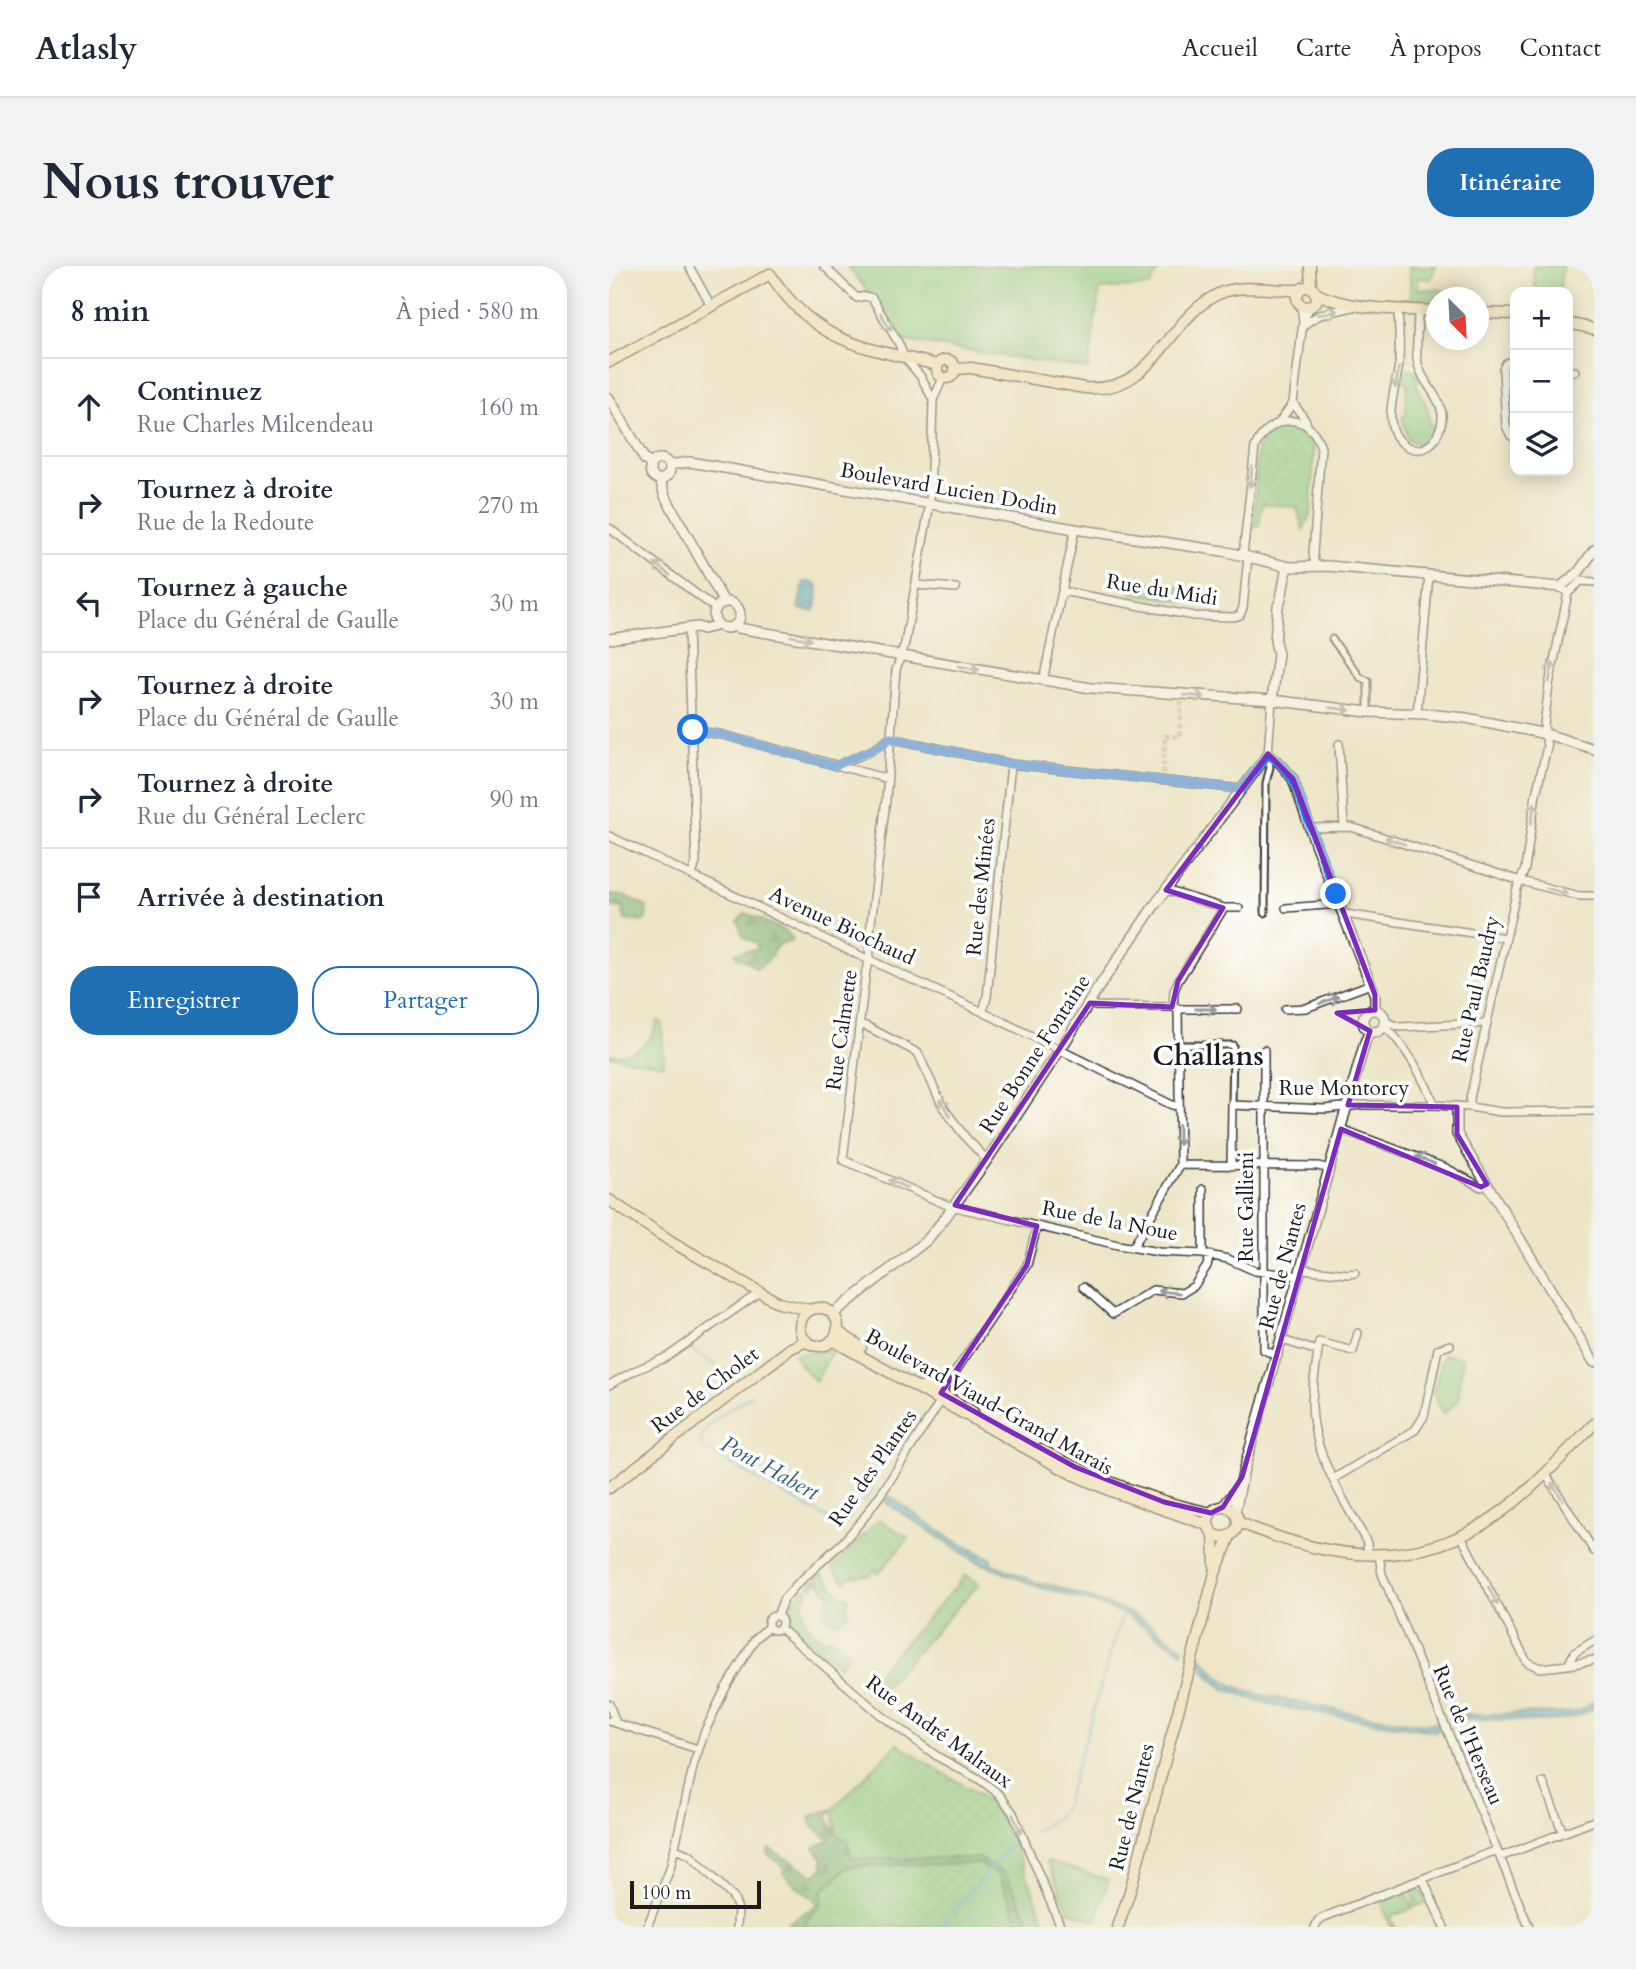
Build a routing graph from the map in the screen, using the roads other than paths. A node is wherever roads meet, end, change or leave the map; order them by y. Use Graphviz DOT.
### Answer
graph roads {
  1 [pos="689,266"];
  2 [pos="824,266"];
  3 [pos="768,270"];
  4 [pos="1309,270"];
  5 [pos="1307,296"];
  6 [pos="711,306"];
  7 [pos="1357,306"];
  8 [pos="1398,310"];
  9 [pos="1418,310"];
  10 [pos="1426,310"];
  11 [pos="1489,313"];
  12 [pos="1510,314"];
  13 [pos="1303,324"];
  14 [pos="1573,324"];
  15 [pos="1594,328"];
  16 [pos="904,357"];
  17 [pos="609,362"];
  18 [pos="1510,362"];
  19 [pos="937,365"];
  20 [pos="955,369"];
  21 [pos="943,378"];
  22 [pos="609,398"];
  23 [pos="933,400"];
  24 [pos="1293,403"];
  25 [pos="1280,421"];
  26 [pos="1307,425"];
  27 [pos="1510,434"];
  28 [pos="651,464"];
  29 [pos="669,465"];
  30 [pos="660,479"];
  31 [pos="930,503"];
  32 [pos="609,528"];
  33 [pos="1075,529"];
  34 [pos="1594,550"];
  35 [pos="1246,556"];
  36 [pos="1287,566"];
  37 [pos="1315,567"];
  38 [pos="1429,575"];
  39 [pos="1579,577"];
  40 [pos="1594,582"];
  41 [pos="916,585"];
  42 [pos="956,587"];
  43 [pos="1564,590"];
  44 [pos="1062,591"];
  45 [pos="725,602"];
  46 [pos="715,611"];
  47 [pos="719,625"];
  48 [pos="735,625"];
  49 [pos="692,628"];
  50 [pos="609,639"];
  51 [pos="1332,639"];
  52 [pos="902,656"];
  53 [pos="1042,681"];
  54 [pos="1272,700"];
  55 [pos="1368,712"];
  56 [pos="1417,714"];
  57 [pos="693,730"];
  58 [pos="1546,734"];
  59 [pos="890,738"];
  60 [pos="1339,744"];
  61 [pos="1594,749"];
  62 [pos="1268,754"];
  63 [pos="1011,764"];
  64 [pos="835,766"];
  65 [pos="888,779"];
  66 [pos="1241,789"];
  67 [pos="1344,827"];
  68 [pos="1312,828"];
  69 [pos="609,836"];
  70 [pos="692,875"];
  71 [pos="1521,881"];
  72 [pos="1166,890"];
  73 [pos="1594,896"];
  74 [pos="1340,904"];
  75 [pos="1224,908"];
  76 [pos="1239,908"];
  77 [pos="1286,908"];
  78 [pos="1265,913"];
  79 [pos="1345,914"];
  80 [pos="1506,938"];
  81 [pos="870,959"];
  82 [pos="1371,984"];
  83 [pos="1090,1003"];
  84 [pos="1176,1008"];
  85 [pos="1238,1009"];
  86 [pos="1285,1009"];
  87 [pos="1375,1010"];
  88 [pos="983,1012"];
  89 [pos="1486,1023"];
  90 [pos="1385,1024"];
  91 [pos="859,1025"];
  92 [pos="1370,1031"];
  93 [pos="1179,1045"];
  94 [pos="1060,1050"];
  95 [pos="1264,1050"];
  96 [pos="1231,1105"];
  97 [pos="1264,1105"];
  98 [pos="1435,1105"];
  99 [pos="1179,1106"];
  100 [pos="1347,1107"];
  101 [pos="1457,1107"];
  102 [pos="1470,1107"];
  103 [pos="1594,1111"];
  104 [pos="1342,1129"];
  105 [pos="843,1160"];
  106 [pos="987,1160"];
  107 [pos="1180,1165"];
  108 [pos="1231,1166"];
  109 [pos="1264,1166"];
  110 [pos="1330,1168"];
  111 [pos="1487,1184"];
  112 [pos="1203,1189"];
  113 [pos="609,1200"];
  114 [pos="955,1205"];
  115 [pos="1037,1226"];
  116 [pos="1131,1247"];
  117 [pos="1206,1255"];
  118 [pos="1264,1272"];
  119 [pos="1301,1272"];
  120 [pos="1355,1273"];
  121 [pos="1083,1287"];
  122 [pos="760,1292"];
  123 [pos="779,1303"];
  124 [pos="810,1310"];
  125 [pos="833,1314"];
  126 [pos="803,1333"];
  127 [pos="1358,1334"];
  128 [pos="835,1335"];
  129 [pos="1282,1340"];
  130 [pos="1450,1345"];
  131 [pos="1318,1351"];
  132 [pos="1278,1356"];
  133 [pos="1594,1362"];
  134 [pos="609,1385"];
  135 [pos="941,1397"];
  136 [pos="1594,1424"];
  137 [pos="1545,1473"];
  138 [pos="1242,1477"];
  139 [pos="1333,1479"];
  140 [pos="609,1488"];
  141 [pos="1223,1507"];
  142 [pos="1211,1513"];
  143 [pos="1207,1525"];
  144 [pos="1235,1526"];
  145 [pos="1214,1535"];
  146 [pos="1461,1536"];
  147 [pos="1594,1551"];
  148 [pos="1373,1555"];
  149 [pos="1216,1573"];
  150 [pos="777,1616"];
  151 [pos="768,1627"];
  152 [pos="780,1628"];
  153 [pos="1594,1641"];
  154 [pos="1594,1660"];
  155 [pos="1568,1665"];
  156 [pos="609,1704"];
  157 [pos="612,1722"];
  158 [pos="698,1749"];
  159 [pos="1543,1782"];
  160 [pos="1594,1821"];
  161 [pos="1563,1833"];
  162 [pos="675,1849"];
  163 [pos="1498,1853"];
  164 [pos="1423,1879"];
  165 [pos="647,1927"];
  166 [pos="737,1927"];
  167 [pos="1061,1927"];
  168 [pos="1118,1927"];
  169 [pos="1315,1927"];
  170 [pos="1444,1927"];
  171 [pos="1529,1927"];
  1 -- 6 [label="street"];
  2 -- 16 [label="street, one-way"];
  3 -- 6 [label="main road"];
  3 -- 16 [label="main road"];
  4 -- 5 [label="main road"];
  5 -- 7 [label="main road"];
  5 -- 13 [label="street"];
  5 -- 20 [label="main road"];
  6 -- 17 [label="main road"];
  7 -- 8 [label="main road"];
  13 -- 7 [label="street, one-way"];
  8 -- 9 [label="main road"];
  8 -- 9 [label="street, one-way"];
  9 -- 10 [label="main road"];
  11 -- 12 [label="main road"];
  13 -- 24 [label="street"];
  14 -- 15 [label="main road"];
  16 -- 19 [label="main road"];
  16 -- 23 [label="street"];
  18 -- 27 [label="street"];
  19 -- 20 [label="main road"];
  19 -- 21 [label="main road"];
  20 -- 21 [label="main road"];
  21 -- 23 [label="street"];
  22 -- 28 [label="street"];
  23 -- 31 [label="street, Rue Calmette"];
  24 -- 25 [label="street"];
  24 -- 26 [label="street"];
  25 -- 26 [label="street"];
  25 -- 35 [label="street, one-way"];
  26 -- 37 [label="street"];
  28 -- 29 [label="street"];
  28 -- 30 [label="street"];
  29 -- 30 [label="street"];
  29 -- 31 [label="street, Boulevard Lucien Dodin"];
  30 -- 45 [label="street"];
  31 -- 33 [label="street, Boulevard Lucien Dodin"];
  31 -- 41 [label="street, Rue Calmette"];
  46 -- 32 [label="street, one-way"];
  33 -- 35 [label="street, Boulevard Lucien Dodin"];
  33 -- 44 [label="street"];
  34 -- 39 [label="street"];
  35 -- 36 [label="street, Boulevard Lucien Dodin"];
  35 -- 44 [label="street, Rue du Midi"];
  36 -- 37 [label="street, Boulevard Lucien Dodin"];
  36 -- 54 [label="street"];
  37 -- 38 [label="street, Boulevard Lucien Dodin"];
  38 -- 43 [label="street, Boulevard Lucien Dodin"];
  38 -- 56 [label="street"];
  39 -- 40 [label="street"];
  39 -- 43 [label="street"];
  41 -- 42 [label="street"];
  41 -- 52 [label="street, Rue Calmette"];
  58 -- 43 [label="street, Rue Paul Baudry, one-way"];
  44 -- 53 [label="street"];
  45 -- 46 [label="street"];
  45 -- 48 [label="street"];
  46 -- 47 [label="street"];
  46 -- 49 [label="street"];
  47 -- 48 [label="street"];
  47 -- 49 [label="street"];
  48 -- 52 [label="street, one-way"];
  49 -- 50 [label="street"];
  49 -- 57 [label="street"];
  51 -- 55 [label="street"];
  52 -- 53 [label="street, one-way"];
  52 -- 59 [label="street, Rue Calmette"];
  53 -- 54 [label="street, one-way"];
  54 -- 55 [label="street, one-way"];
  54 -- 62 [label="street"];
  55 -- 56 [label="street"];
  56 -- 58 [label="street"];
  57 -- 64 [label="street"];
  57 -- 70 [label="street"];
  58 -- 61 [label="street"];
  71 -- 58 [label="street, Rue Paul Baudry, one-way"];
  59 -- 63 [label="street"];
  59 -- 64 [label="street"];
  59 -- 65 [label="street, Rue Calmette"];
  60 -- 67 [label="street"];
  62 -- 66 [label="street, Rue Bonne Fontaine"];
  62 -- 68 [label="street"];
  62 -- 78 [label="street"];
  63 -- 66 [label="street"];
  63 -- 88 [label="street, Rue des Minées"];
  64 -- 65 [label="street"];
  65 -- 81 [label="street, Rue Calmette"];
  66 -- 72 [label="street, Rue Bonne Fontaine, one-way"];
  67 -- 68 [label="street"];
  71 -- 67 [label="street, one-way"];
  68 -- 74 [label="street"];
  69 -- 70 [label="street, Avenue Biochaud"];
  70 -- 81 [label="street, Avenue Biochaud"];
  71 -- 73 [label="street, one-way"];
  71 -- 80 [label="street, Rue Paul Baudry"];
  72 -- 75 [label="street"];
  72 -- 83 [label="street, Rue Bonne Fontaine"];
  74 -- 77 [label="street"];
  74 -- 79 [label="street"];
  75 -- 76 [label="street"];
  75 -- 84 [label="street"];
  79 -- 80 [label="street"];
  79 -- 82 [label="street"];
  80 -- 89 [label="street, Rue Paul Baudry"];
  81 -- 88 [label="street, Avenue Biochaud"];
  81 -- 91 [label="street, Rue Calmette"];
  86 -- 82 [label="street, one-way"];
  82 -- 87 [label="street"];
  83 -- 84 [label="street"];
  83 -- 94 [label="street, Rue Bonne Fontaine"];
  84 -- 85 [label="street, one-way"];
  84 -- 93 [label="street"];
  87 -- 90 [label="street"];
  87 -- 92 [label="street"];
  88 -- 94 [label="street, Avenue Biochaud"];
  89 -- 90 [label="street"];
  89 -- 102 [label="street, Rue Paul Baudry"];
  90 -- 92 [label="street"];
  90 -- 98 [label="street"];
  91 -- 105 [label="street, Rue Calmette"];
  106 -- 91 [label="street, one-way"];
  92 -- 100 [label="street, Rue de Nantes"];
  93 -- 96 [label="street"];
  93 -- 99 [label="street"];
  94 -- 99 [label="street, Avenue Biochaud"];
  94 -- 106 [label="street, Rue Bonne Fontaine"];
  95 -- 97 [label="street, Rue Gallieni"];
  96 -- 97 [label="street, Rue Montorcy"];
  96 -- 108 [label="street"];
  97 -- 100 [label="street, Rue Montorcy"];
  97 -- 109 [label="street, Rue Gallieni"];
  98 -- 100 [label="street, Rue Montorcy"];
  98 -- 101 [label="street, Rue Montorcy"];
  99 -- 107 [label="street, one-way"];
  100 -- 104 [label="street, Rue de Nantes"];
  101 -- 102 [label="street, Rue Montorcy"];
  101 -- 111 [label="street"];
  102 -- 103 [label="street, Rue Montorcy"];
  104 -- 110 [label="street, Rue de Nantes"];
  111 -- 104 [label="street, one-way"];
  114 -- 105 [label="street, Rue de la Noue, one-way"];
  106 -- 114 [label="street, Rue Bonne Fontaine"];
  107 -- 108 [label="street"];
  107 -- 116 [label="street"];
  108 -- 109 [label="street"];
  109 -- 110 [label="street"];
  109 -- 118 [label="street, Rue Gallieni"];
  110 -- 119 [label="street, Rue de Nantes"];
  111 -- 133 [label="street"];
  112 -- 117 [label="street"];
  113 -- 122 [label="main road"];
  114 -- 115 [label="street, Rue de la Noue"];
  114 -- 125 [label="street, Rue Bonne Fontaine"];
  115 -- 116 [label="street, Rue de la Noue"];
  115 -- 135 [label="street, Rue des Plantes"];
  116 -- 117 [label="street, Rue de la Noue"];
  117 -- 118 [label="street, Rue de la Noue"];
  117 -- 121 [label="street, one-way"];
  118 -- 119 [label="street, Rue de la Noue"];
  118 -- 132 [label="street, Rue Gallieni"];
  119 -- 120 [label="street, Rue de la Noue"];
  119 -- 129 [label="street, Rue de Nantes"];
  122 -- 123 [label="main road"];
  122 -- 134 [label="street"];
  123 -- 124 [label="main road"];
  123 -- 126 [label="main road"];
  124 -- 125 [label="main road"];
  124 -- 126 [label="main road"];
  125 -- 128 [label="main road"];
  126 -- 128 [label="main road"];
  126 -- 140 [label="main road, Rue de Cholet"];
  127 -- 131 [label="street"];
  128 -- 135 [label="main road, Boulevard Viaud-Grand Marais"];
  129 -- 131 [label="street"];
  129 -- 132 [label="street, Rue de Nantes"];
  130 -- 139 [label="street"];
  131 -- 139 [label="street, Rue de l'Herseau"];
  132 -- 138 [label="street, Rue de Nantes"];
  135 -- 142 [label="main road, Boulevard Viaud-Grand Marais"];
  135 -- 143 [label="main road, Boulevard Viaud-Grand Marais"];
  135 -- 150 [label="street, Rue des Plantes"];
  136 -- 137 [label="main road"];
  137 -- 146 [label="main road"];
  147 -- 137 [label="street, one-way"];
  138 -- 141 [label="street"];
  138 -- 144 [label="street, Rue de Nantes"];
  139 -- 148 [label="street, Rue de l'Herseau"];
  141 -- 142 [label="main road"];
  141 -- 144 [label="main road"];
  142 -- 143 [label="main road"];
  143 -- 145 [label="main road"];
  144 -- 145 [label="main road"];
  144 -- 148 [label="main road"];
  144 -- 149 [label="main road, Rue de Nantes"];
  145 -- 149 [label="main road"];
  146 -- 148 [label="main road"];
  146 -- 155 [label="street, one-way"];
  148 -- 163 [label="street, Rue de l'Herseau"];
  149 -- 168 [label="main road, Rue de Nantes"];
  150 -- 151 [label="street, Rue des Plantes"];
  150 -- 152 [label="street"];
  151 -- 152 [label="street"];
  151 -- 158 [label="street, Rue des Plantes"];
  152 -- 167 [label="street, Rue André Malraux, one-way"];
  153 -- 155 [label="street"];
  154 -- 155 [label="street"];
  156 -- 157 [label="street"];
  157 -- 158 [label="street"];
  158 -- 162 [label="street, Rue des Plantes"];
  159 -- 161 [label="street"];
  160 -- 161 [label="street"];
  161 -- 163 [label="street"];
  162 -- 165 [label="street, Rue des Plantes"];
  162 -- 166 [label="street"];
  163 -- 164 [label="street"];
  163 -- 171 [label="street, Rue de l'Herseau"];
  164 -- 169 [label="street"];
  164 -- 170 [label="street"];
}
